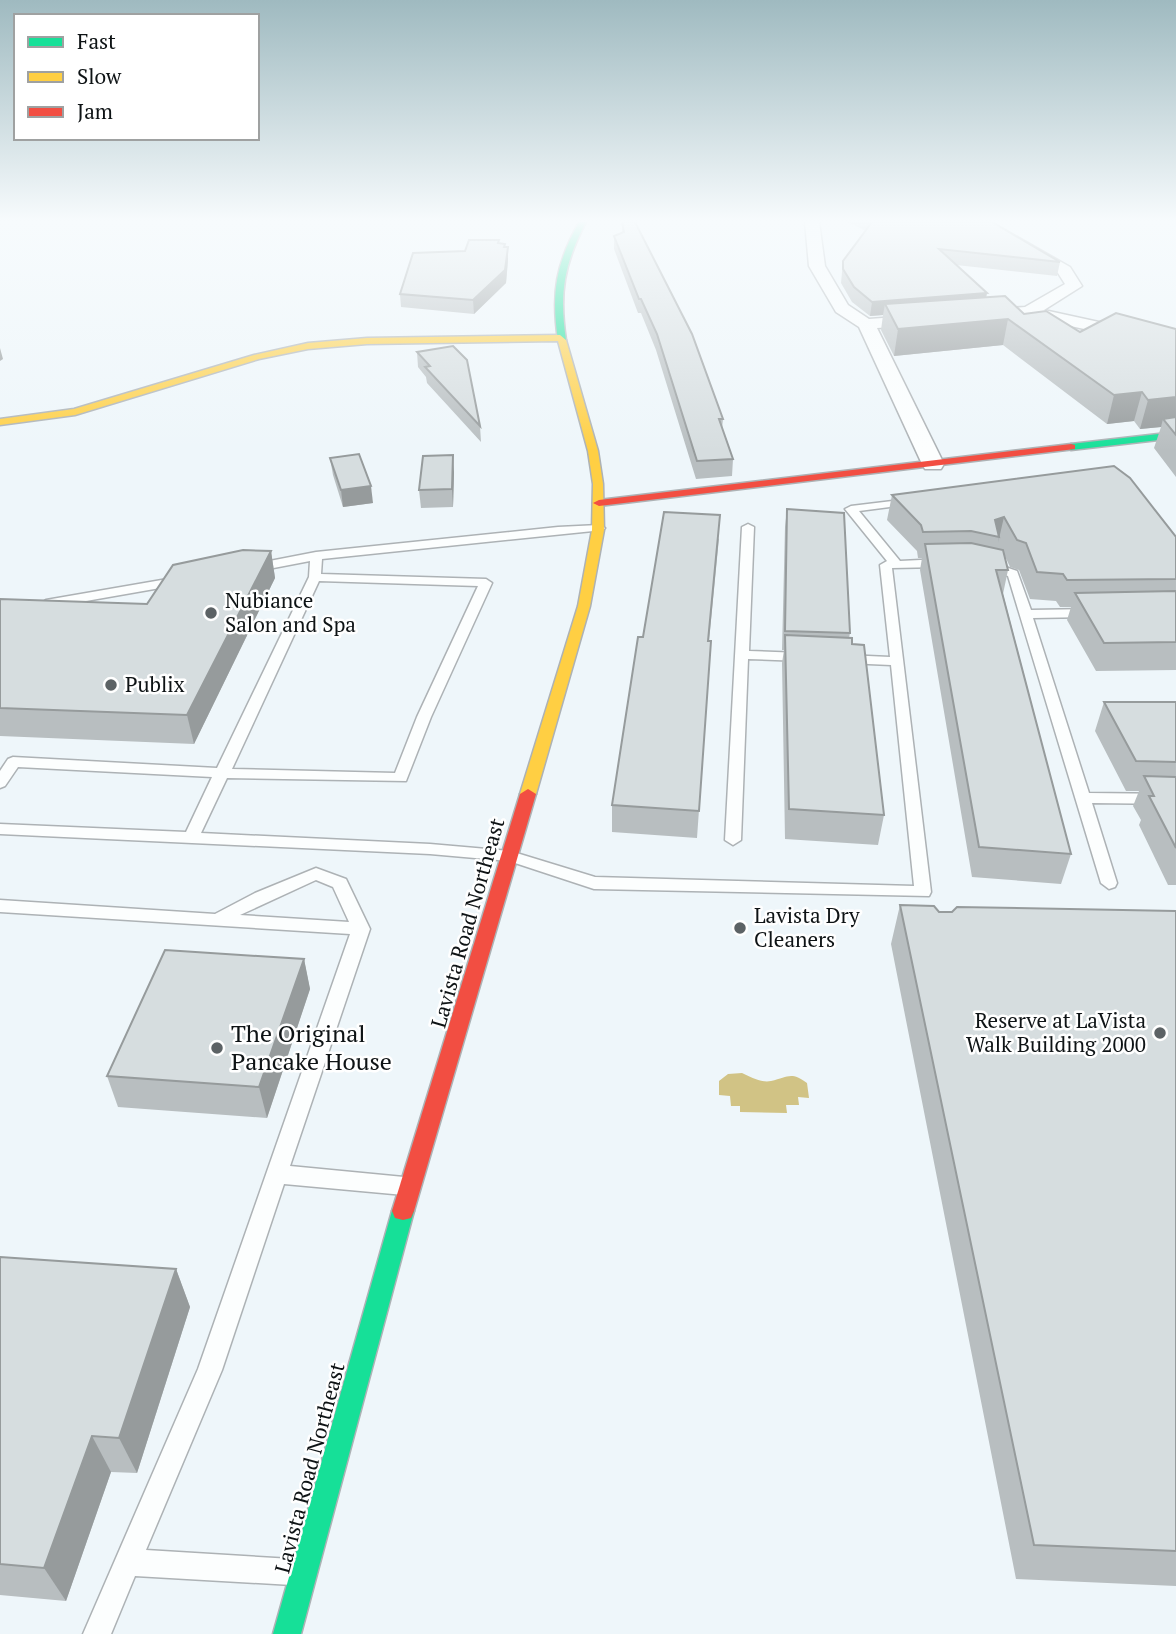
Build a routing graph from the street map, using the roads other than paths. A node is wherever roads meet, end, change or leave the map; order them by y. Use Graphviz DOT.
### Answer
graph roads {
  1 [pos="556,298"];
  2 [pos="836,298"];
  3 [pos="1053,298"];
  4 [pos="1029,312"];
  5 [pos="866,324"];
  6 [pos="560,338"];
  7 [pos="1176,348"];
  8 [pos="0,422"];
  9 [pos="1176,435"];
  10 [pos="933,464"];
  11 [pos="919,501"];
  12 [pos="599,503"];
  13 [pos="748,527"];
  14 [pos="599,528"];
  15 [pos="316,556"];
  16 [pos="952,562"];
  17 [pos="976,563"];
  18 [pos="896,565"];
  19 [pos="233,571"];
  20 [pos="315,577"];
  21 [pos="192,578"];
  22 [pos="27,608"];
  23 [pos="1108,613"];
  24 [pos="1026,614"];
  25 [pos="742,655"];
  26 [pos="897,661"];
  27 [pos="223,773"];
  28 [pos="0,783"];
  29 [pos="1083,798"];
  30 [pos="1176,799"];
  31 [pos="0,829"];
  32 [pos="191,838"];
  33 [pos="733,840"];
  34 [pos="510,856"];
  35 [pos="1109,883"];
  36 [pos="0,906"];
  37 [pos="219,919"];
  38 [pos="361,929"];
  39 [pos="277,1174"];
  40 [pos="410,1186"];
  41 [pos="126,1562"];
  42 [pos="305,1573"];
  43 [pos="97,1634"];
  44 [pos="287,1634"];
  1 -- 6 [label="main road, Lavista Road Northeast"];
  2 -- 5 [label="street"];
  3 -- 4 [label="street"];
  4 -- 5 [label="street"];
  4 -- 7 [label="street"];
  5 -- 10 [label="street"];
  6 -- 8 [label="main road"];
  6 -- 12 [label="main road, Lavista Road Northeast"];
  9 -- 10 [label="main road"];
  10 -- 12 [label="main road"];
  11 -- 18 [label="lane"];
  12 -- 14 [label="main road, Lavista Road Northeast"];
  13 -- 25 [label="lane"];
  14 -- 15 [label="lane"];
  14 -- 34 [label="main road, Lavista Road Northeast"];
  15 -- 19 [label="lane"];
  15 -- 20 [label="lane"];
  16 -- 18 [label="lane"];
  17 -- 24 [label="lane"];
  18 -- 26 [label="lane"];
  20 -- 27 [label="lane"];
  20 -- 27 [label="lane"];
  21 -- 22 [label="lane"];
  23 -- 24 [label="lane"];
  24 -- 29 [label="lane"];
  25 -- 26 [label="lane"];
  25 -- 33 [label="lane"];
  26 -- 34 [label="lane"];
  27 -- 28 [label="lane"];
  27 -- 32 [label="lane"];
  29 -- 30 [label="lane"];
  29 -- 35 [label="lane"];
  31 -- 32 [label="lane"];
  32 -- 34 [label="lane"];
  34 -- 40 [label="main road, Lavista Road Northeast"];
  36 -- 37 [label="lane"];
  37 -- 38 [label="lane"];
  37 -- 38 [label="lane"];
  38 -- 39 [label="lane"];
  39 -- 40 [label="lane"];
  39 -- 41 [label="lane"];
  40 -- 42 [label="main road, Lavista Road Northeast"];
  41 -- 42 [label="lane"];
  41 -- 43 [label="lane"];
  42 -- 44 [label="main road, Lavista Road Northeast"];
}
